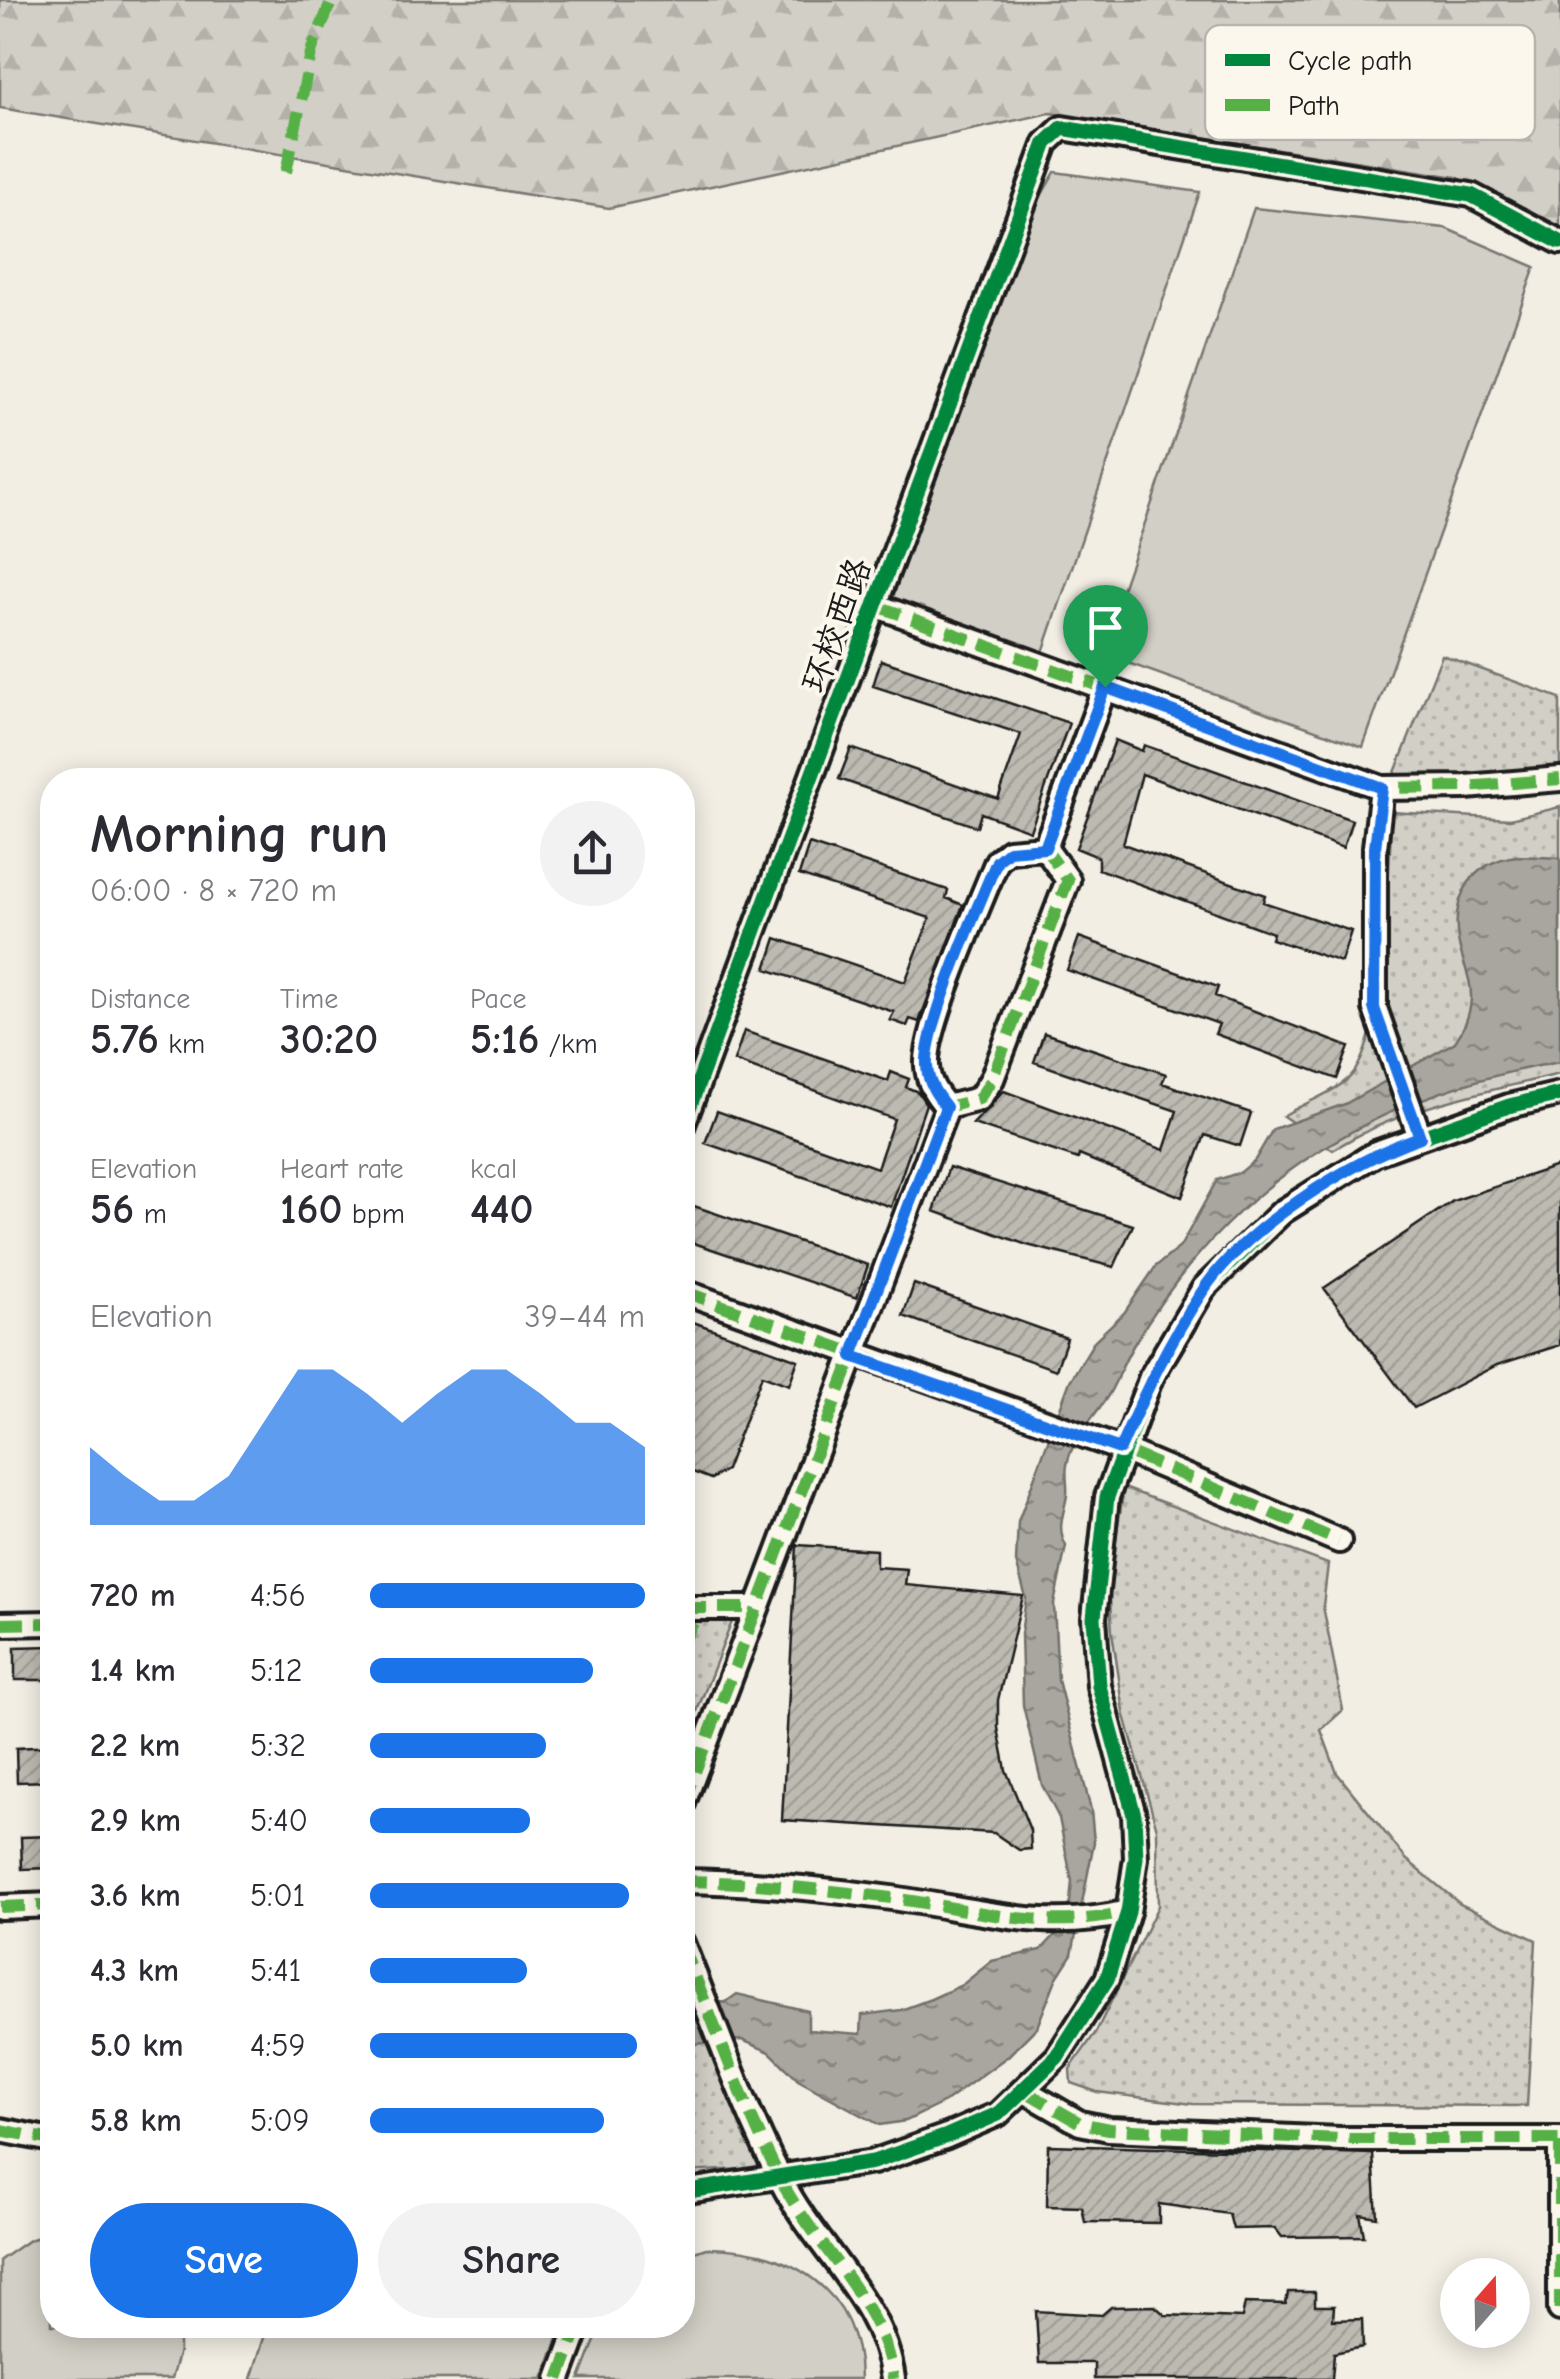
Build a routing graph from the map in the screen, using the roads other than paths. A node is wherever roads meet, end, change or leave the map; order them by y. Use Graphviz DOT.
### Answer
graph roads {
  1 [pos="1560,242"];
  2 [pos="877,606"];
  3 [pos="1105,687"];
  4 [pos="1560,780"];
  5 [pos="1382,788"];
  6 [pos="1045,848"];
  7 [pos="695,1091"];
  8 [pos="1560,1094"];
  9 [pos="946,1107"];
  10 [pos="1420,1137"];
  11 [pos="695,1296"];
  12 [pos="852,1356"];
  13 [pos="1120,1449"];
  14 [pos="1339,1541"];
  15 [pos="695,1608"];
  16 [pos="756,1608"];
  17 [pos="0,1624"];
  18 [pos="40,1624"];
  19 [pos="695,1771"];
  20 [pos="695,1882"];
  21 [pos="40,1905"];
  22 [pos="0,1907"];
  23 [pos="1128,1912"];
  24 [pos="695,1975"];
  25 [pos="1025,2092"];
  26 [pos="0,2130"];
  27 [pos="40,2138"];
  28 [pos="1560,2141"];
  29 [pos="781,2180"];
  30 [pos="695,2190"];
  31 [pos="1560,2309"];
  32 [pos="574,2338"];
  33 [pos="559,2379"];
  34 [pos="892,2379"];
  1 -- 2 [label="street, 环校西路"];
  2 -- 3 [label="street"];
  2 -- 7 [label="street, 环校西路"];
  3 -- 5 [label="street"];
  3 -- 6 [label="street"];
  4 -- 5 [label="street"];
  5 -- 10 [label="street"];
  6 -- 9 [label="street"];
  6 -- 9 [label="street"];
  8 -- 10 [label="street"];
  9 -- 12 [label="street"];
  10 -- 13 [label="street"];
  11 -- 12 [label="street"];
  12 -- 13 [label="street"];
  12 -- 16 [label="street"];
  13 -- 14 [label="street"];
  13 -- 23 [label="street"];
  15 -- 16 [label="street"];
  16 -- 19 [label="street"];
  17 -- 18 [label="street"];
  20 -- 23 [label="street"];
  21 -- 22 [label="street"];
  23 -- 25 [label="street"];
  24 -- 29 [label="street"];
  25 -- 28 [label="street"];
  25 -- 29 [label="street"];
  26 -- 27 [label="street"];
  28 -- 31 [label="street"];
  29 -- 30 [label="street"];
  29 -- 34 [label="street"];
  32 -- 33 [label="street"];
}
